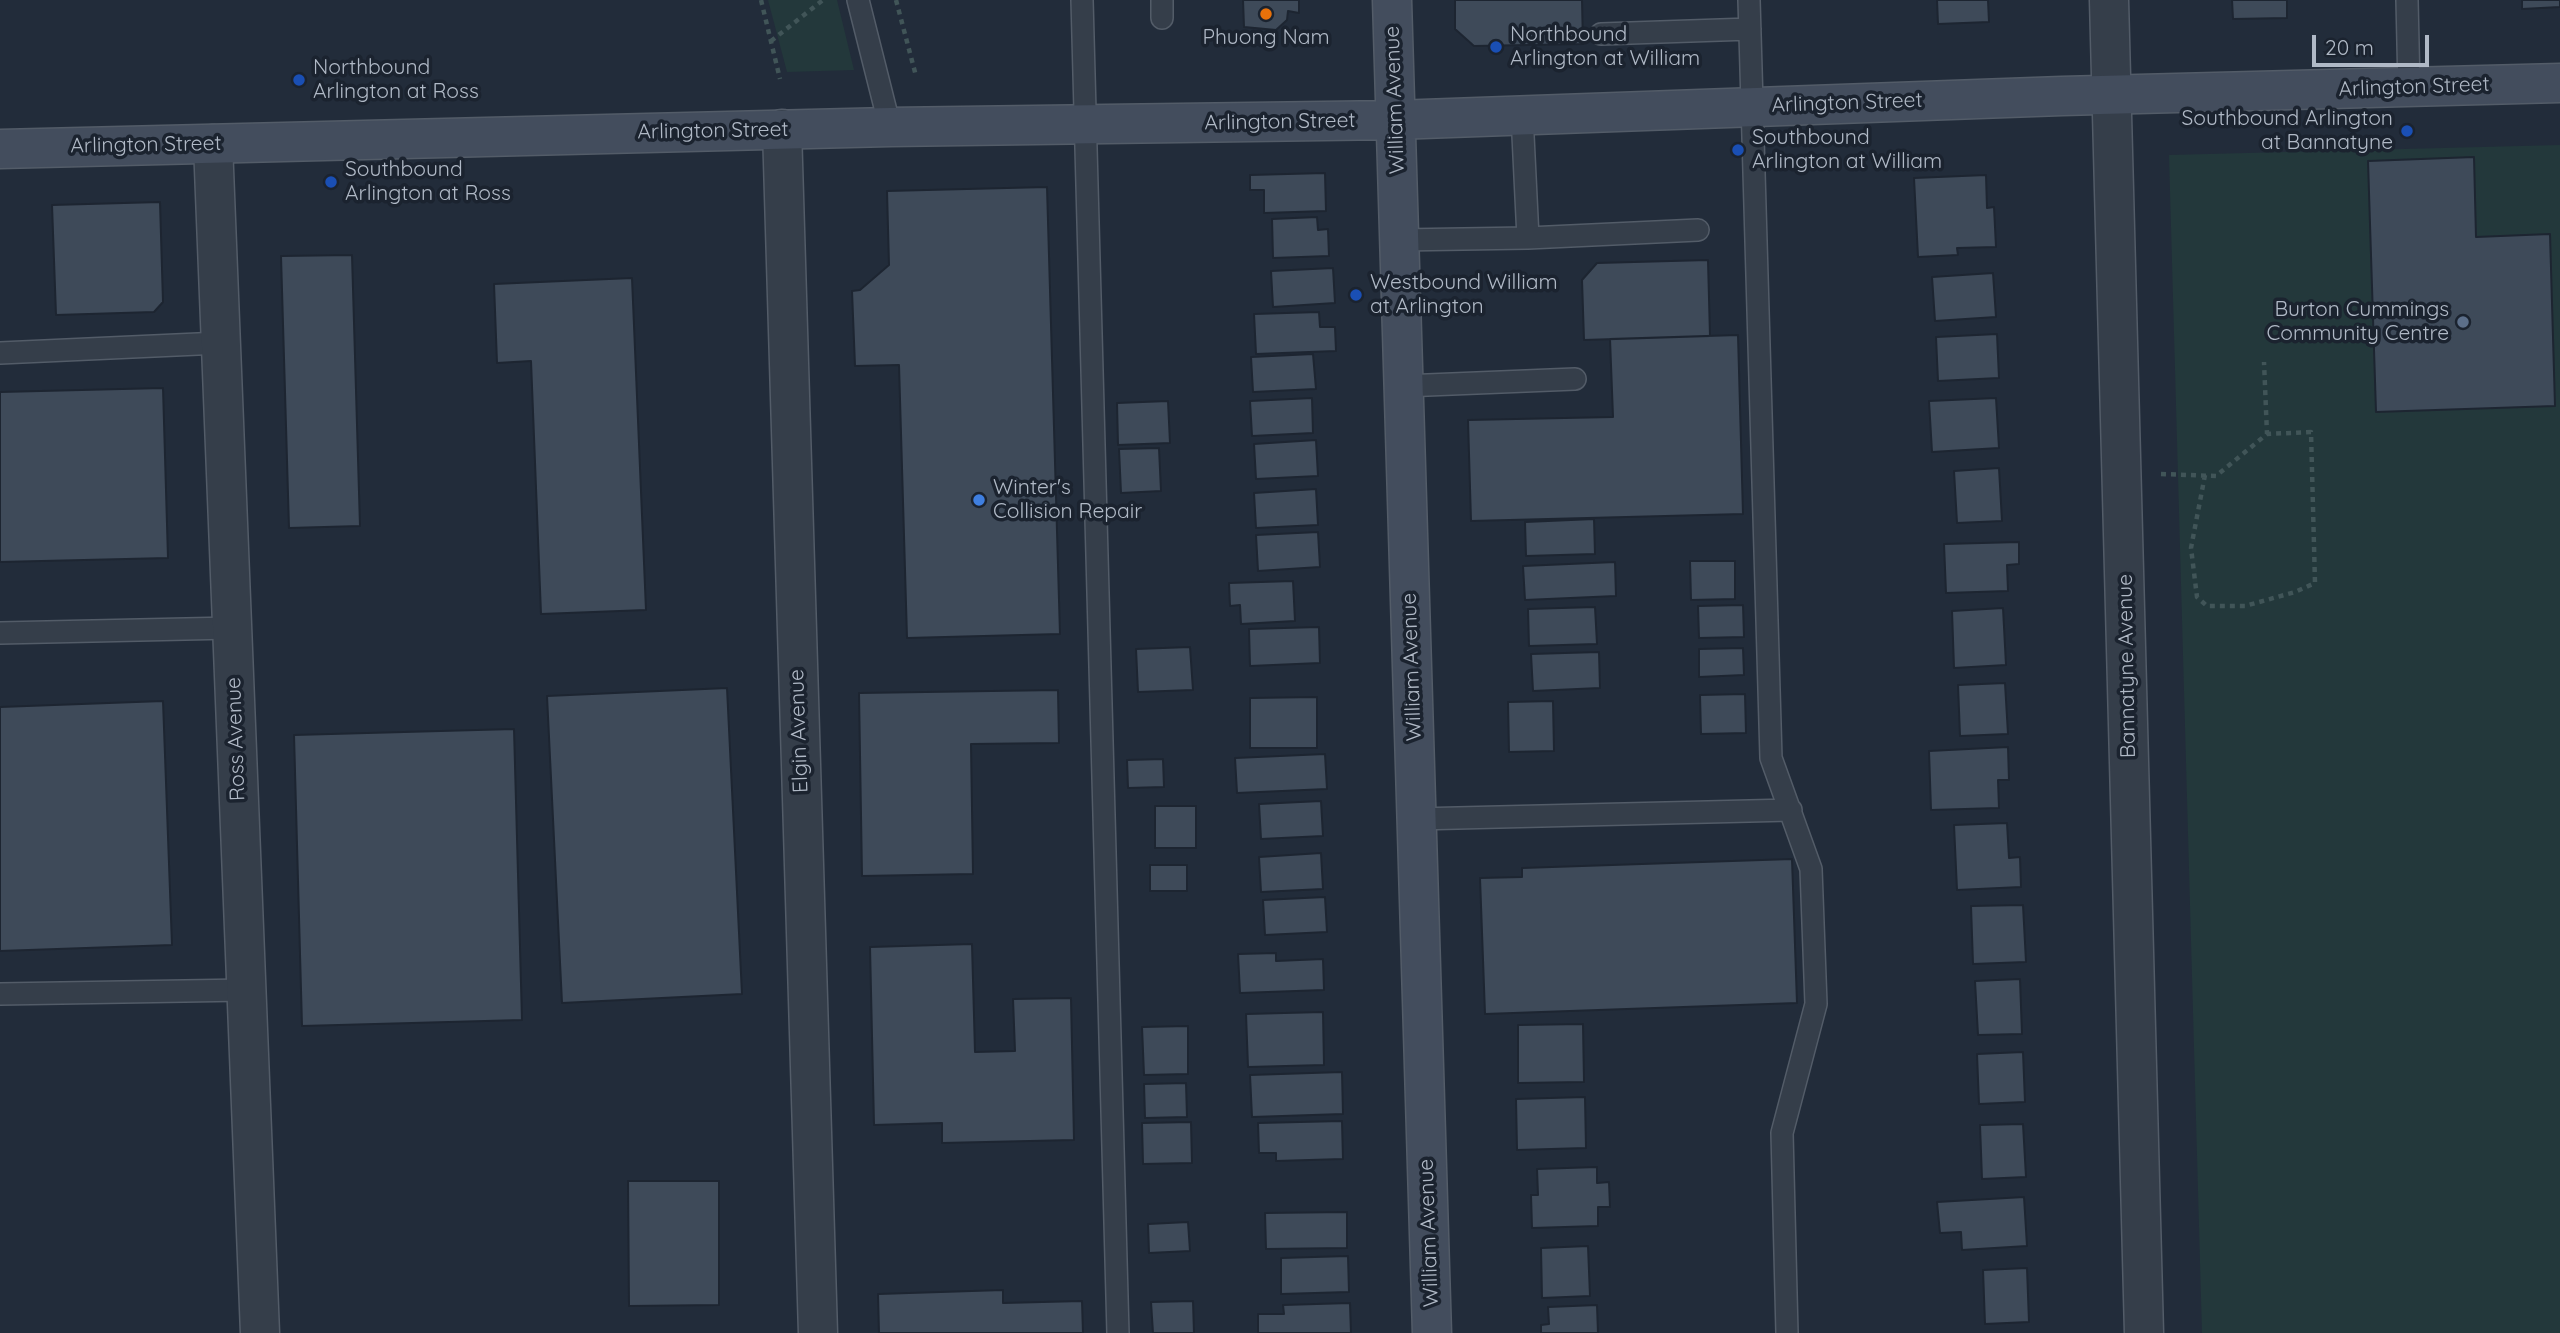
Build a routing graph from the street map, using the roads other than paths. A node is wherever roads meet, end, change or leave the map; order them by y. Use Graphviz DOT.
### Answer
graph roads {
  1 [pos="858,0"];
  2 [pos="1082,0"];
  3 [pos="1392,0"];
  4 [pos="1749,0"];
  5 [pos="2109,0"];
  6 [pos="2407,0"];
  7 [pos="1750,29"];
  8 [pos="1601,34"];
  9 [pos="2560,83"];
  10 [pos="2409,87"];
  11 [pos="2112,95"];
  12 [pos="1752,106"];
  13 [pos="1522,115"];
  14 [pos="1395,120"];
  15 [pos="1085,125"];
  16 [pos="890,127"];
  17 [pos="782,130"];
  18 [pos="214,144"];
  19 [pos="0,149"];
  20 [pos="1698,230"];
  21 [pos="1528,237"];
  22 [pos="1399,240"];
  23 [pos="220,343"];
  24 [pos="0,353"];
  25 [pos="1574,379"];
  26 [pos="1403,386"];
  27 [pos="232,628"];
  28 [pos="0,633"];
  29 [pos="1791,810"];
  30 [pos="1416,819"];
  31 [pos="246,990"];
  32 [pos="0,994"];
  33 [pos="260,1333"];
  34 [pos="818,1333"];
  35 [pos="1118,1333"];
  36 [pos="1432,1333"];
  37 [pos="1787,1333"];
  38 [pos="2144,1333"];
  1 -- 16 [label="lane"];
  2 -- 15 [label="lane"];
  3 -- 14 [label="main road, William Avenue"];
  4 -- 7 [label="lane"];
  5 -- 11 [label="street, Bannatyne Avenue"];
  6 -- 10 [label="lane"];
  7 -- 8 [label="lane"];
  7 -- 12 [label="lane"];
  9 -- 10 [label="main road, Arlington Street"];
  10 -- 11 [label="main road, Arlington Street"];
  11 -- 12 [label="main road, Arlington Street"];
  11 -- 38 [label="street, Bannatyne Avenue"];
  12 -- 13 [label="main road, Arlington Street"];
  12 -- 29 [label="lane"];
  13 -- 14 [label="main road, Arlington Street"];
  13 -- 21 [label="lane"];
  14 -- 15 [label="main road, Arlington Street"];
  14 -- 22 [label="main road, William Avenue"];
  15 -- 16 [label="main road, Arlington Street"];
  15 -- 35 [label="lane"];
  16 -- 17 [label="main road, Arlington Street"];
  17 -- 18 [label="main road, Arlington Street"];
  17 -- 34 [label="street, Elgin Avenue"];
  18 -- 19 [label="main road, Arlington Street"];
  18 -- 23 [label="street, Ross Avenue"];
  20 -- 21 [label="lane"];
  21 -- 22 [label="lane"];
  22 -- 26 [label="main road, William Avenue"];
  23 -- 24 [label="lane"];
  23 -- 27 [label="street, Ross Avenue"];
  25 -- 26 [label="lane"];
  26 -- 30 [label="main road, William Avenue"];
  27 -- 28 [label="lane"];
  27 -- 31 [label="street, Ross Avenue"];
  29 -- 30 [label="lane"];
  29 -- 37 [label="lane"];
  30 -- 36 [label="main road, William Avenue"];
  31 -- 32 [label="lane"];
  31 -- 33 [label="street, Ross Avenue"];
}
